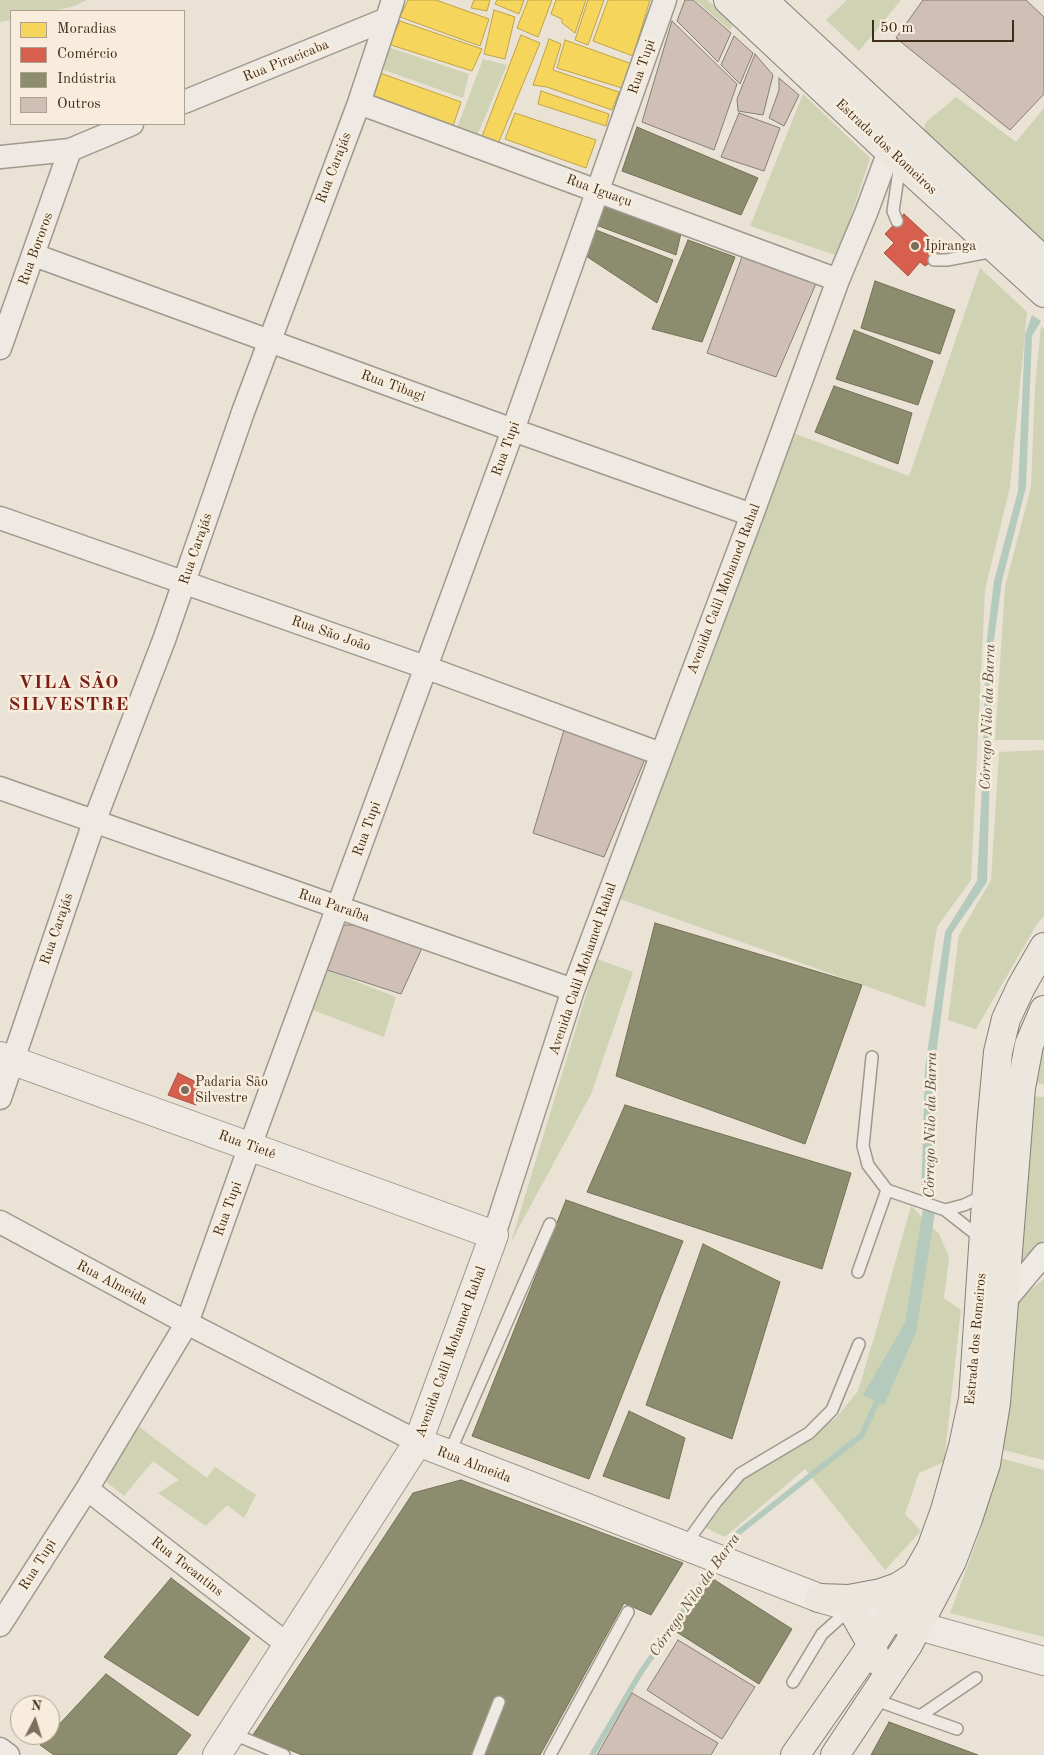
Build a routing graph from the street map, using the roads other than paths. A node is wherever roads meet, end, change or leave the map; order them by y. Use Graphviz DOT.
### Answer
graph roads {
  1 [pos="665,0"];
  2 [pos="728,0"];
  3 [pos="763,0"];
  4 [pos="390,9"];
  5 [pos="185,102"];
  6 [pos="359,103"];
  7 [pos="130,125"];
  8 [pos="70,150"];
  9 [pos="895,156"];
  10 [pos="0,157"];
  11 [pos="598,191"];
  12 [pos="897,221"];
  13 [pos="997,250"];
  14 [pos="34,255"];
  15 [pos="934,260"];
  16 [pos="1044,261"];
  17 [pos="838,280"];
  18 [pos="1044,293"];
  19 [pos="271,341"];
  20 [pos="0,348"];
  21 [pos="513,430"];
  22 [pos="752,515"];
  23 [pos="0,518"];
  24 [pos="185,583"];
  25 [pos="425,667"];
  26 [pos="661,754"];
  27 [pos="0,788"];
  28 [pos="94,822"];
  29 [pos="339,908"];
  30 [pos="1044,947"];
  31 [pos="573,990"];
  32 [pos="1044,1010"];
  33 [pos="6,1058"];
  34 [pos="872,1058"];
  35 [pos="0,1098"];
  36 [pos="250,1146"];
  37 [pos="887,1190"];
  38 [pos="986,1194"];
  39 [pos="942,1210"];
  40 [pos="0,1222"];
  41 [pos="550,1224"];
  42 [pos="494,1235"];
  43 [pos="984,1240"];
  44 [pos="1044,1254"];
  45 [pos="858,1272"];
  46 [pos="1004,1302"];
  47 [pos="187,1323"];
  48 [pos="859,1344"];
  49 [pos="418,1442"];
  50 [pos="449,1455"];
  51 [pos="87,1489"];
  52 [pos="708,1555"];
  53 [pos="916,1575"];
  54 [pos="819,1598"];
  55 [pos="851,1608"];
  56 [pos="628,1612"];
  57 [pos="889,1618"];
  58 [pos="0,1625"];
  59 [pos="918,1626"];
  60 [pos="872,1644"];
  61 [pos="288,1645"];
  62 [pos="1044,1661"];
  63 [pos="976,1678"];
  64 [pos="793,1682"];
  65 [pos="873,1698"];
  66 [pos="499,1702"];
  67 [pos="920,1716"];
  68 [pos="957,1729"];
  69 [pos="224,1744"];
  70 [pos="0,1749"];
  71 [pos="8,1755"];
  72 [pos="284,1755"];
  73 [pos="478,1755"];
  74 [pos="550,1755"];
  75 [pos="795,1755"];
  76 [pos="835,1755"];
  1 -- 11 [label="street, Rua Tupi"];
  2 -- 9 [label="main road, Estrada dos Romeiros"];
  3 -- 16 [label="main road, Estrada dos Romeiros"];
  4 -- 5 [label="street, Rua Piracicaba"];
  4 -- 6 [label="street, Rua Carajás"];
  6 -- 11 [label="street, Rua Iguaçu"];
  6 -- 19 [label="street, Rua Carajás"];
  7 -- 8 [label="street"];
  8 -- 10 [label="street"];
  8 -- 14 [label="street, Rua Bororos"];
  9 -- 12 [label="lane"];
  9 -- 13 [label="main road, Estrada dos Romeiros"];
  9 -- 17 [label="street, Avenida Calil Mohamed Rahal"];
  11 -- 17 [label="street, Rua Iguaçu"];
  11 -- 21 [label="street, Rua Tupi"];
  13 -- 15 [label="lane"];
  13 -- 18 [label="main road, Estrada dos Romeiros"];
  14 -- 19 [label="street, Rua Tibagi"];
  14 -- 20 [label="street, Rua Bororos"];
  17 -- 22 [label="street, Avenida Calil Mohamed Rahal"];
  19 -- 21 [label="street, Rua Tibagi"];
  19 -- 24 [label="street, Rua Carajás"];
  21 -- 22 [label="street, Rua Tibagi"];
  21 -- 25 [label="street, Rua Tupi"];
  22 -- 26 [label="street, Avenida Calil Mohamed Rahal"];
  23 -- 24 [label="street, Rua São João"];
  24 -- 25 [label="street, Rua São João"];
  24 -- 28 [label="street, Rua Carajás"];
  25 -- 26 [label="street, Rua São João"];
  25 -- 29 [label="street, Rua Tupi"];
  26 -- 31 [label="street, Avenida Calil Mohamed Rahal"];
  27 -- 28 [label="street, Rua Paraíba"];
  28 -- 29 [label="street, Rua Paraíba"];
  28 -- 33 [label="street, Rua Carajás"];
  29 -- 31 [label="street, Rua Paraíba"];
  29 -- 36 [label="street, Rua Tupi"];
  30 -- 38 [label="main road, Estrada dos Romeiros"];
  31 -- 42 [label="street, Avenida Calil Mohamed Rahal"];
  32 -- 46 [label="main road, Estrada dos Romeiros"];
  33 -- 35 [label="street, Rua Carajás"];
  33 -- 36 [label="street, Rua Tietê"];
  34 -- 37 [label="lane"];
  36 -- 42 [label="street, Rua Tietê"];
  36 -- 47 [label="street, Rua Tupi"];
  37 -- 39 [label="lane"];
  37 -- 45 [label="lane"];
  38 -- 39 [label="lane"];
  38 -- 43 [label="main road, Estrada dos Romeiros"];
  39 -- 43 [label="lane"];
  40 -- 47 [label="street, Rua Almeida"];
  41 -- 50 [label="lane"];
  42 -- 49 [label="street, Avenida Calil Mohamed Rahal"];
  43 -- 53 [label="main road, Estrada dos Romeiros"];
  44 -- 46 [label="street"];
  46 -- 59 [label="main road, Estrada dos Romeiros"];
  47 -- 49 [label="street, Rua Almeida"];
  47 -- 51 [label="street, Rua Tupi"];
  48 -- 52 [label="lane"];
  49 -- 50 [label="street, Rua Almeida"];
  49 -- 61 [label="street, Avenida Calil Mohamed Rahal"];
  50 -- 52 [label="street, Rua Almeida"];
  51 -- 58 [label="street, Rua Tupi"];
  51 -- 61 [label="street, Rua Tocantins"];
  52 -- 54 [label="street, Rua Almeida"];
  53 -- 54 [label="main road"];
  53 -- 57 [label="main road, Estrada dos Romeiros"];
  54 -- 55 [label="street, Rua Almeida"];
  55 -- 57 [label="street, Rua Almeida"];
  55 -- 60 [label="main road"];
  55 -- 64 [label="lane"];
  56 -- 74 [label="lane"];
  57 -- 59 [label="street, Rua Almeida"];
  57 -- 60 [label="main road, Estrada dos Romeiros"];
  59 -- 62 [label="street, Rua Almeida"];
  59 -- 65 [label="main road, Estrada dos Romeiros"];
  60 -- 65 [label="main road"];
  60 -- 75 [label="main road, Estrada dos Romeiros"];
  61 -- 69 [label="street, Avenida Calil Mohamed Rahal"];
  63 -- 67 [label="lane"];
  65 -- 67 [label="lane"];
  65 -- 76 [label="main road, Estrada dos Romeiros"];
  66 -- 73 [label="lane"];
  67 -- 68 [label="lane"];
  69 -- 72 [label="lane"];
  70 -- 71 [label="street"];
}
